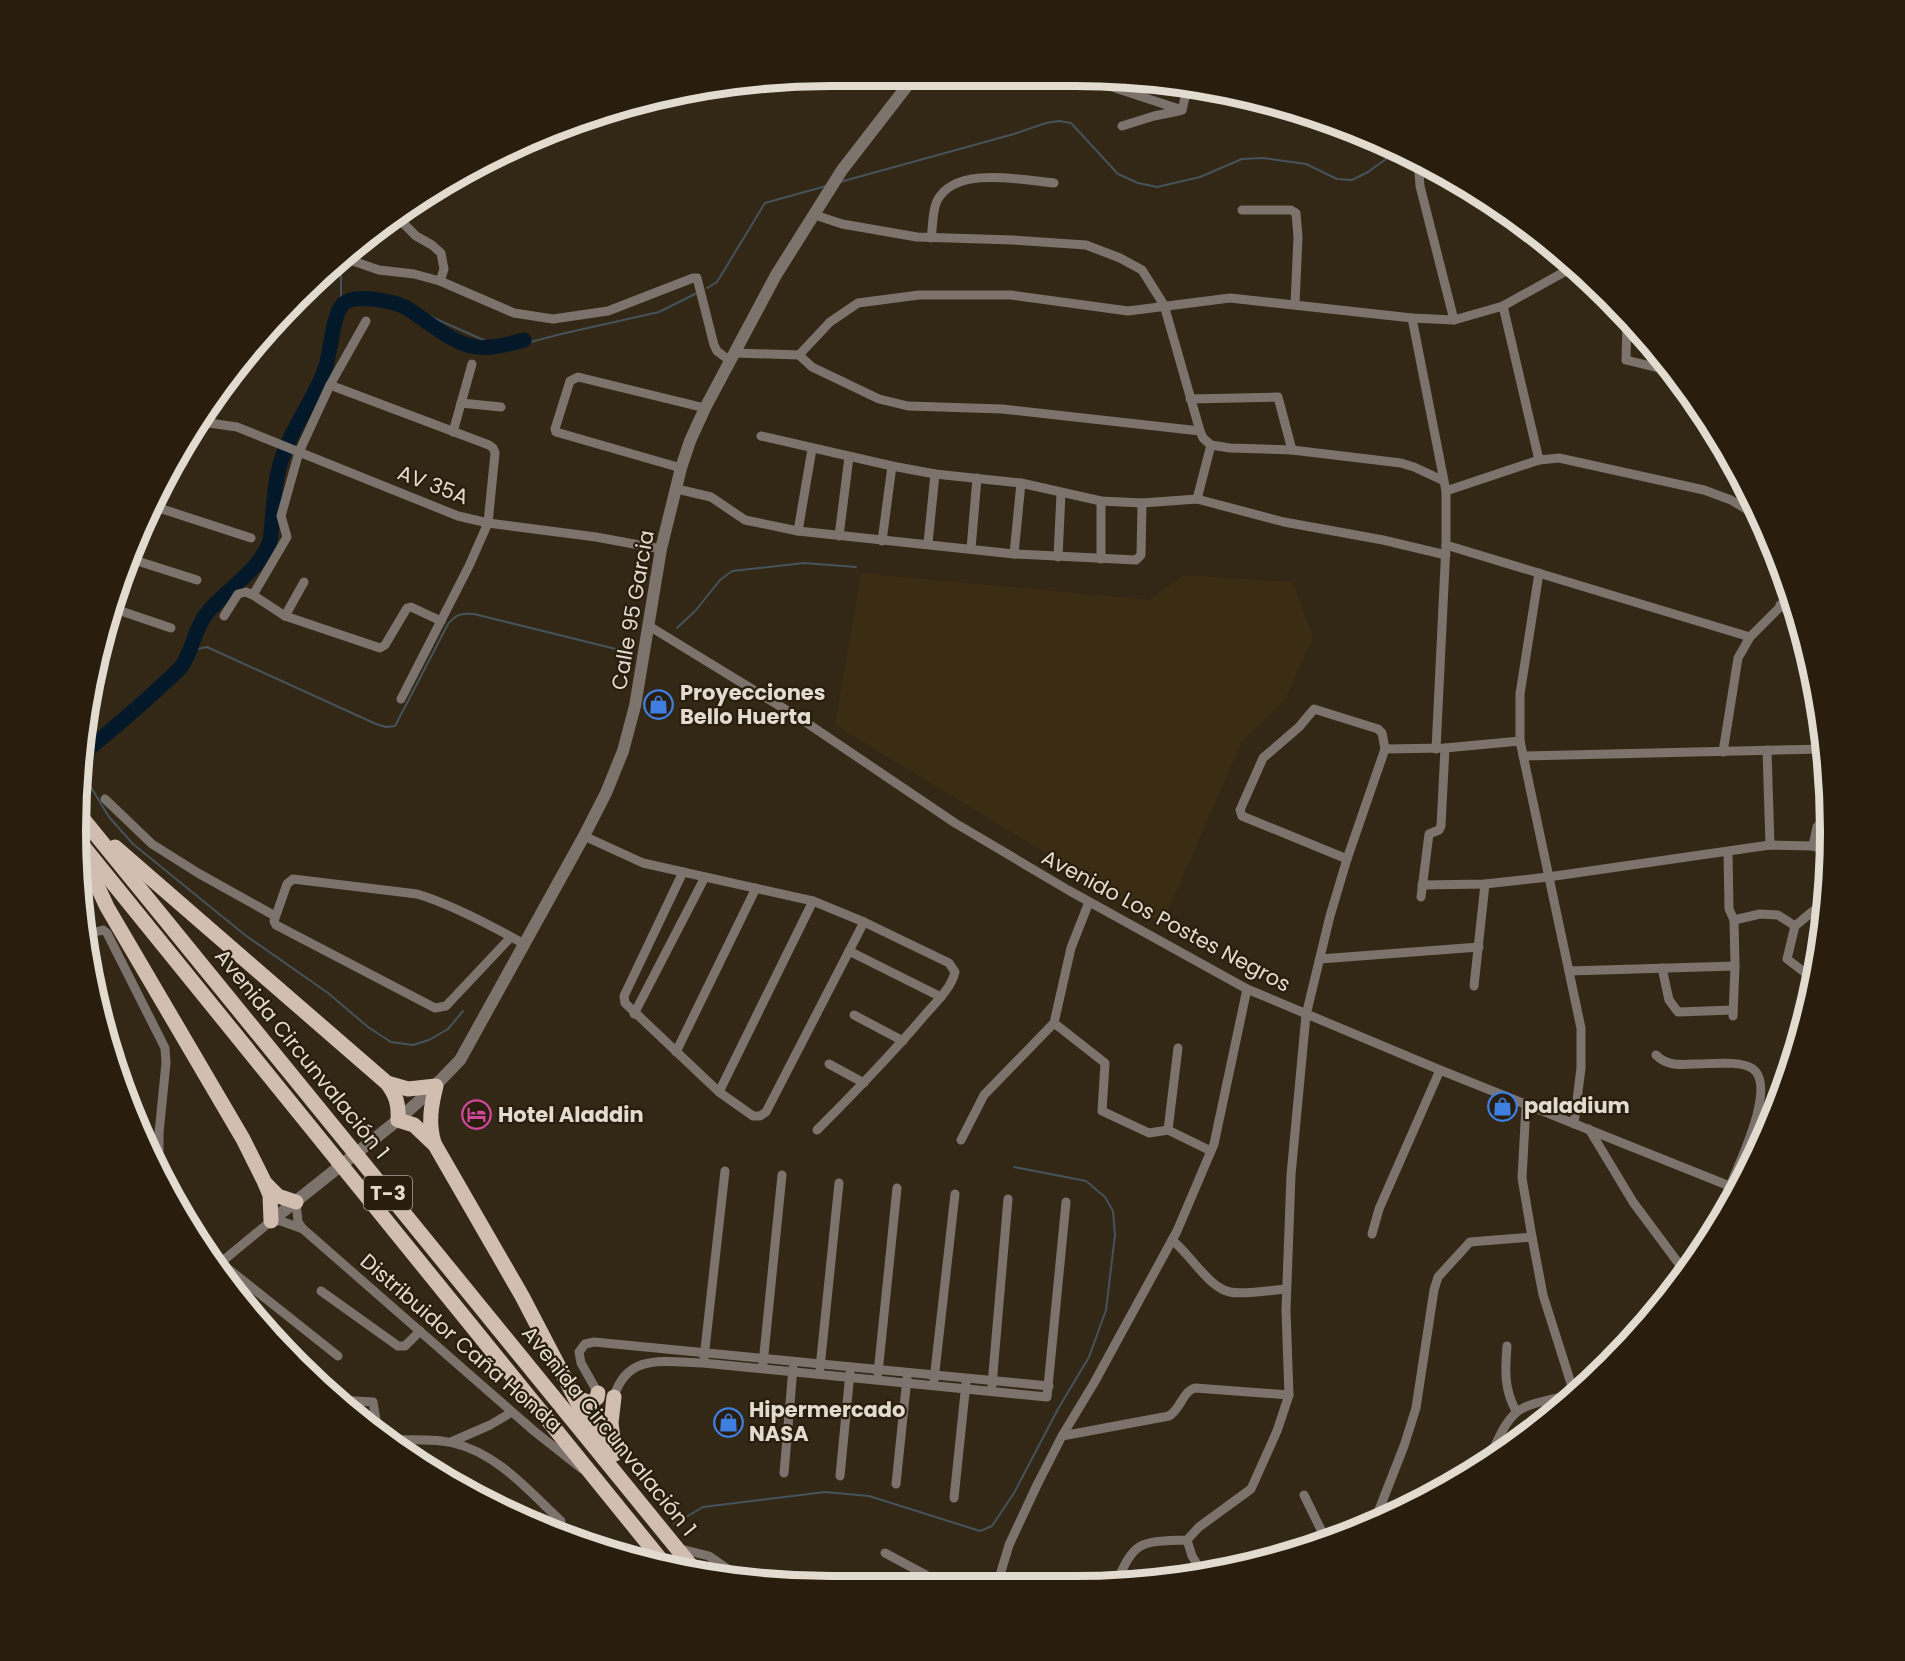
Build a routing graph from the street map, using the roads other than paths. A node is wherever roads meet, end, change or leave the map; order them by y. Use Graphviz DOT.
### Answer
graph roads {
  1 [pos="907,86"];
  2 [pos="1112,87"];
  3 [pos="1186,94"];
  4 [pos="1182,110"];
  5 [pos="1122,126"];
  6 [pos="1419,170"];
  7 [pos="1054,183"];
  8 [pos="1242,210"];
  9 [pos="815,215"];
  10 [pos="402,222"];
  11 [pos="931,238"];
  12 [pos="351,260"];
  13 [pos="1567,271"];
  14 [pos="440,281"];
  15 [pos="1295,304"];
  16 [pos="1164,305"];
  17 [pos="1503,306"];
  18 [pos="1413,318"];
  19 [pos="1454,320"];
  20 [pos="366,321"];
  21 [pos="1627,330"];
  22 [pos="799,355"];
  23 [pos="733,357"];
  24 [pos="472,364"];
  25 [pos="1658,367"];
  26 [pos="330,385"];
  27 [pos="1190,399"];
  28 [pos="461,403"];
  29 [pos="501,407"];
  30 [pos="705,408"];
  31 [pos="207,423"];
  32 [pos="1200,431"];
  33 [pos="453,432"];
  34 [pos="761,436"];
  35 [pos="1211,445"];
  36 [pos="812,449"];
  37 [pos="295,450"];
  38 [pos="1292,450"];
  39 [pos="849,457"];
  40 [pos="1539,460"];
  41 [pos="892,466"];
  42 [pos="681,468"];
  43 [pos="935,474"];
  44 [pos="977,477"];
  45 [pos="1442,480"];
  46 [pos="1021,483"];
  47 [pos="677,489"];
  48 [pos="1446,491"];
  49 [pos="1061,493"];
  50 [pos="1197,499"];
  51 [pos="1101,501"];
  52 [pos="1142,503"];
  53 [pos="159,508"];
  54 [pos="1747,510"];
  55 [pos="488,523"];
  56 [pos="798,531"];
  57 [pos="839,536"];
  58 [pos="251,538"];
  59 [pos="882,541"];
  60 [pos="928,543"];
  61 [pos="661,549"];
  62 [pos="971,549"];
  63 [pos="1446,550"];
  64 [pos="1014,554"];
  65 [pos="1058,557"];
  66 [pos="1101,559"];
  67 [pos="136,561"];
  68 [pos="1539,573"];
  69 [pos="197,580"];
  70 [pos="304,582"];
  71 [pos="254,595"];
  72 [pos="1783,602"];
  73 [pos="1780,605"];
  74 [pos="1785,609"];
  75 [pos="119,610"];
  76 [pos="224,616"];
  77 [pos="285,616"];
  78 [pos="441,621"];
  79 [pos="649,626"];
  80 [pos="171,628"];
  81 [pos="1750,637"];
  82 [pos="401,699"];
  83 [pos="1520,741"];
  84 [pos="1441,748"];
  85 [pos="1385,749"];
  86 [pos="1815,749"];
  87 [pos="1767,750"];
  88 [pos="1723,752"];
  89 [pos="1523,756"];
  90 [pos="105,799"];
  91 [pos="86,822"];
  92 [pos="86,823"];
  93 [pos="1820,824"];
  94 [pos="584,836"];
  95 [pos="1770,845"];
  96 [pos="1813,846"];
  97 [pos="1819,848"];
  98 [pos="86,850"];
  99 [pos="1728,852"];
  100 [pos="1347,859"];
  101 [pos="87,864"];
  102 [pos="683,872"];
  103 [pos="705,877"];
  104 [pos="1548,877"];
  105 [pos="1485,884"];
  106 [pos="1422,885"];
  107 [pos="756,888"];
  108 [pos="1420,897"];
  109 [pos="813,902"];
  110 [pos="1089,902"];
  111 [pos="1815,912"];
  112 [pos="275,916"];
  113 [pos="1734,920"];
  114 [pos="864,922"];
  115 [pos="1795,926"];
  116 [pos="93,933"];
  117 [pos="511,937"];
  118 [pos="524,944"];
  119 [pos="1479,947"];
  120 [pos="849,951"];
  121 [pos="1320,959"];
  122 [pos="1735,966"];
  123 [pos="1662,968"];
  124 [pos="1569,971"];
  125 [pos="1805,973"];
  126 [pos="1474,986"];
  127 [pos="1246,989"];
  128 [pos="941,997"];
  129 [pos="634,1014"];
  130 [pos="854,1015"];
  131 [pos="1306,1015"];
  132 [pos="1054,1023"];
  133 [pos="903,1041"];
  134 [pos="1178,1048"];
  135 [pos="676,1052"];
  136 [pos="1656,1055"];
  137 [pos="829,1064"];
  138 [pos="1440,1070"];
  139 [pos="387,1083"];
  140 [pos="864,1083"];
  141 [pos="435,1086"];
  142 [pos="719,1092"];
  143 [pos="1526,1105"];
  144 [pos="398,1120"];
  145 [pos="1574,1124"];
  146 [pos="1589,1129"];
  147 [pos="1168,1130"];
  148 [pos="817,1131"];
  149 [pos="961,1140"];
  150 [pos="435,1145"];
  151 [pos="1211,1151"];
  152 [pos="159,1153"];
  153 [pos="1743,1161"];
  154 [pos="725,1171"];
  155 [pos="782,1175"];
  156 [pos="266,1183"];
  157 [pos="839,1183"];
  158 [pos="1730,1185"];
  159 [pos="897,1188"];
  160 [pos="955,1194"];
  161 [pos="1008,1199"];
  162 [pos="296,1202"];
  163 [pos="1066,1202"];
  164 [pos="271,1221"];
  165 [pos="303,1229"];
  166 [pos="1372,1234"];
  167 [pos="1532,1237"];
  168 [pos="1172,1240"];
  169 [pos="223,1261"];
  170 [pos="1680,1265"];
  171 [pos="230,1271"];
  172 [pos="1286,1289"];
  173 [pos="321,1291"];
  174 [pos="420,1331"];
  175 [pos="1507,1346"];
  176 [pos="338,1356"];
  177 [pos="704,1358"];
  178 [pos="763,1364"];
  179 [pos="793,1367"];
  180 [pos="820,1370"];
  181 [pos="878,1370"];
  182 [pos="850,1373"];
  183 [pos="907,1373"];
  184 [pos="935,1375"];
  185 [pos="967,1378"];
  186 [pos="876,1380"];
  187 [pos="993,1380"];
  188 [pos="906,1383"];
  189 [pos="1022,1383"];
  190 [pos="1572,1385"];
  191 [pos="934,1386"];
  192 [pos="1049,1386"];
  193 [pos="965,1389"];
  194 [pos="992,1392"];
  195 [pos="598,1393"];
  196 [pos="1021,1395"];
  197 [pos="1288,1395"];
  198 [pos="575,1397"];
  199 [pos="614,1397"];
  200 [pos="1556,1399"];
  201 [pos="351,1401"];
  202 [pos="1516,1411"];
  203 [pos="512,1412"];
  204 [pos="376,1421"];
  205 [pos="1062,1436"];
  206 [pos="403,1440"];
  207 [pos="451,1442"];
  208 [pos="1495,1445"];
  209 [pos="617,1460"];
  210 [pos="784,1473"];
  211 [pos="840,1476"];
  212 [pos="597,1482"];
  213 [pos="896,1484"];
  214 [pos="1304,1495"];
  215 [pos="954,1498"];
  216 [pos="1379,1510"];
  217 [pos="557,1523"];
  218 [pos="658,1525"];
  219 [pos="1323,1533"];
  220 [pos="1187,1540"];
  221 [pos="677,1548"];
  222 [pos="885,1553"];
  223 [pos="656,1554"];
  224 [pos="688,1561"];
  225 [pos="1197,1565"];
  226 [pos="726,1568"];
  227 [pos="1120,1574"];
  228 [pos="927,1576"];
  229 [pos="1000,1576"];
  1 -- 9 [label="street, Calle 95 Garcia"];
  2 -- 4 [label="street"];
  3 -- 4 [label="street"];
  4 -- 5 [label="street"];
  6 -- 19 [label="street"];
  7 -- 11 [label="street"];
  8 -- 15 [label="street"];
  9 -- 11 [label="street"];
  9 -- 23 [label="street, Calle 95 Garcia"];
  10 -- 14 [label="street"];
  11 -- 16 [label="street"];
  12 -- 14 [label="street"];
  13 -- 17 [label="street"];
  14 -- 23 [label="street"];
  15 -- 16 [label="street"];
  15 -- 18 [label="street"];
  16 -- 22 [label="street"];
  16 -- 27 [label="street"];
  17 -- 19 [label="street"];
  17 -- 40 [label="street"];
  18 -- 19 [label="street"];
  18 -- 45 [label="street"];
  20 -- 26 [label="street"];
  21 -- 25 [label="street"];
  22 -- 23 [label="street"];
  22 -- 32 [label="street"];
  23 -- 30 [label="street, Calle 95 Garcia"];
  24 -- 28 [label="street"];
  26 -- 33 [label="street"];
  26 -- 37 [label="street"];
  27 -- 32 [label="street"];
  27 -- 38 [label="street"];
  28 -- 29 [label="street"];
  28 -- 33 [label="street"];
  30 -- 42 [label="street, Calle 95 Garcia"];
  30 -- 42 [label="street"];
  31 -- 37 [label="street, AV 35A"];
  32 -- 35 [label="street"];
  33 -- 55 [label="street"];
  34 -- 36 [label="street"];
  35 -- 38 [label="street"];
  35 -- 50 [label="street"];
  36 -- 39 [label="street"];
  36 -- 56 [label="street"];
  37 -- 55 [label="street, AV 35A"];
  37 -- 71 [label="street"];
  38 -- 45 [label="street"];
  39 -- 41 [label="street"];
  39 -- 57 [label="street"];
  40 -- 48 [label="street"];
  40 -- 54 [label="street"];
  41 -- 43 [label="street"];
  41 -- 59 [label="street"];
  42 -- 47 [label="street, Calle 95 Garcia"];
  43 -- 44 [label="street"];
  43 -- 60 [label="street"];
  44 -- 46 [label="street"];
  44 -- 62 [label="street"];
  45 -- 48 [label="street"];
  46 -- 49 [label="street"];
  46 -- 64 [label="street"];
  47 -- 56 [label="street"];
  47 -- 61 [label="street, Calle 95 Garcia"];
  48 -- 63 [label="street"];
  49 -- 51 [label="street"];
  49 -- 65 [label="street"];
  50 -- 52 [label="street"];
  50 -- 63 [label="street"];
  51 -- 52 [label="street"];
  51 -- 66 [label="street"];
  52 -- 66 [label="street"];
  53 -- 58 [label="street"];
  55 -- 61 [label="street, AV 35A"];
  55 -- 78 [label="street"];
  56 -- 57 [label="street"];
  57 -- 59 [label="street"];
  59 -- 60 [label="street"];
  60 -- 62 [label="street"];
  61 -- 79 [label="street, Calle 95 Garcia"];
  62 -- 64 [label="street"];
  63 -- 68 [label="street"];
  63 -- 84 [label="street"];
  64 -- 65 [label="street"];
  65 -- 66 [label="street"];
  67 -- 69 [label="street"];
  68 -- 81 [label="street"];
  68 -- 83 [label="street"];
  70 -- 77 [label="street"];
  71 -- 76 [label="street"];
  71 -- 77 [label="street"];
  72 -- 73 [label="street"];
  73 -- 74 [label="street"];
  73 -- 81 [label="street"];
  75 -- 80 [label="street"];
  77 -- 78 [label="street"];
  78 -- 82 [label="street"];
  79 -- 94 [label="street, Calle 95 Garcia"];
  79 -- 110 [label="street, Avenido Los Postes Negros"];
  81 -- 88 [label="street"];
  83 -- 84 [label="street"];
  83 -- 89 [label="street"];
  84 -- 85 [label="street"];
  84 -- 106 [label="street"];
  85 -- 100 [label="street"];
  85 -- 100 [label="street"];
  86 -- 87 [label="street"];
  87 -- 88 [label="street"];
  87 -- 95 [label="street"];
  88 -- 89 [label="street"];
  89 -- 104 [label="street"];
  90 -- 112 [label="street"];
  91 -- 139 [label="main road"];
  92 -- 218 [label="main road, Avenida Circunvalación 1 / T-3"];
  93 -- 96 [label="street"];
  94 -- 102 [label="street"];
  94 -- 118 [label="street, Calle 95 Garcia"];
  95 -- 96 [label="street"];
  95 -- 99 [label="street"];
  96 -- 97 [label="street"];
  98 -- 212 [label="main road, Avenida Circunvalación 1 / T-3"];
  99 -- 104 [label="street"];
  99 -- 113 [label="street"];
  100 -- 121 [label="street"];
  101 -- 156 [label="main road"];
  102 -- 103 [label="street"];
  102 -- 129 [label="street"];
  103 -- 107 [label="street"];
  103 -- 129 [label="street"];
  104 -- 105 [label="street"];
  104 -- 124 [label="street"];
  105 -- 106 [label="street"];
  105 -- 119 [label="street"];
  106 -- 108 [label="street"];
  107 -- 109 [label="street"];
  107 -- 135 [label="street"];
  109 -- 114 [label="street"];
  109 -- 142 [label="street"];
  110 -- 127 [label="street, Avenido Los Postes Negros"];
  110 -- 132 [label="street"];
  111 -- 115 [label="street"];
  112 -- 117 [label="street"];
  112 -- 117 [label="street"];
  113 -- 115 [label="street"];
  113 -- 122 [label="street"];
  114 -- 120 [label="street"];
  114 -- 128 [label="street"];
  115 -- 125 [label="street"];
  116 -- 152 [label="street"];
  117 -- 118 [label="street"];
  118 -- 141 [label="street, Calle 95 Garcia"];
  119 -- 121 [label="street"];
  119 -- 126 [label="street"];
  120 -- 128 [label="street"];
  120 -- 142 [label="street"];
  121 -- 131 [label="street"];
  122 -- 123 [label="street"];
  122 -- 123 [label="street"];
  123 -- 124 [label="street"];
  124 -- 145 [label="street"];
  127 -- 131 [label="street, Avenido Los Postes Negros"];
  127 -- 151 [label="street"];
  128 -- 133 [label="street"];
  129 -- 135 [label="street"];
  130 -- 133 [label="street"];
  131 -- 138 [label="street, Avenido Los Postes Negros"];
  131 -- 172 [label="street"];
  132 -- 147 [label="street"];
  132 -- 149 [label="street"];
  133 -- 140 [label="street"];
  134 -- 147 [label="street"];
  135 -- 142 [label="street"];
  136 -- 153 [label="street"];
  137 -- 140 [label="street"];
  138 -- 143 [label="street, Avenido Los Postes Negros"];
  138 -- 166 [label="street"];
  139 -- 141 [label="main road"];
  139 -- 144 [label="main road"];
  140 -- 148 [label="street"];
  141 -- 144 [label="street, Calle 95 Garcia"];
  141 -- 150 [label="main road"];
  143 -- 145 [label="street, Avenido Los Postes Negros"];
  143 -- 167 [label="street"];
  144 -- 150 [label="main road"];
  144 -- 162 [label="street, Calle 95 Garcia"];
  145 -- 146 [label="street, Avenido Los Postes Negros"];
  146 -- 158 [label="street, Avenido Los Postes Negros"];
  146 -- 170 [label="street"];
  147 -- 151 [label="street"];
  150 -- 198 [label="main road"];
  151 -- 168 [label="street"];
  154 -- 177 [label="street"];
  155 -- 178 [label="street"];
  156 -- 162 [label="main road"];
  156 -- 164 [label="main road"];
  157 -- 180 [label="street"];
  159 -- 181 [label="street"];
  160 -- 184 [label="street"];
  161 -- 187 [label="street"];
  162 -- 164 [label="street, Calle 95 Garcia"];
  162 -- 165 [label="street"];
  163 -- 192 [label="street"];
  164 -- 165 [label="street, Distribuidor Caña Honda"];
  164 -- 169 [label="street"];
  165 -- 174 [label="street, Distribuidor Caña Honda"];
  167 -- 190 [label="street"];
  167 -- 216 [label="street"];
  168 -- 172 [label="street"];
  168 -- 205 [label="street"];
  171 -- 176 [label="street"];
  172 -- 197 [label="street"];
  173 -- 174 [label="street"];
  174 -- 203 [label="street, Distribuidor Caña Honda"];
  175 -- 202 [label="street"];
  177 -- 178 [label="street"];
  177 -- 195 [label="street"];
  177 -- 199 [label="street"];
  178 -- 179 [label="street"];
  179 -- 180 [label="street"];
  179 -- 210 [label="street"];
  180 -- 182 [label="street"];
  181 -- 182 [label="street"];
  181 -- 183 [label="street"];
  181 -- 186 [label="street"];
  182 -- 186 [label="street"];
  182 -- 211 [label="street"];
  183 -- 184 [label="street"];
  183 -- 188 [label="street"];
  184 -- 185 [label="street"];
  184 -- 191 [label="street"];
  185 -- 187 [label="street"];
  185 -- 193 [label="street"];
  186 -- 188 [label="street"];
  187 -- 189 [label="street"];
  187 -- 194 [label="street"];
  188 -- 191 [label="street"];
  188 -- 213 [label="street"];
  189 -- 192 [label="street"];
  189 -- 196 [label="street"];
  191 -- 193 [label="street"];
  192 -- 196 [label="street"];
  193 -- 194 [label="street"];
  193 -- 215 [label="street"];
  194 -- 196 [label="street"];
  195 -- 198 [label="main road"];
  197 -- 205 [label="street"];
  197 -- 220 [label="street"];
  198 -- 209 [label="main road"];
  199 -- 209 [label="main road"];
  200 -- 202 [label="street"];
  201 -- 204 [label="street"];
  202 -- 208 [label="street"];
  203 -- 207 [label="street"];
  203 -- 212 [label="street, Distribuidor Caña Honda"];
  205 -- 229 [label="street"];
  206 -- 207 [label="street"];
  207 -- 217 [label="street"];
  209 -- 218 [label="main road"];
  212 -- 223 [label="main road, Avenida Circunvalación 1 / T-3"];
  214 -- 219 [label="street"];
  218 -- 221 [label="main road, Avenida Circunvalación 1 / T-3"];
  220 -- 225 [label="street"];
  220 -- 227 [label="street"];
  221 -- 224 [label="main road, Avenida Circunvalación 1 / T-3"];
  221 -- 226 [label="street"];
  222 -- 228 [label="street"];
}
